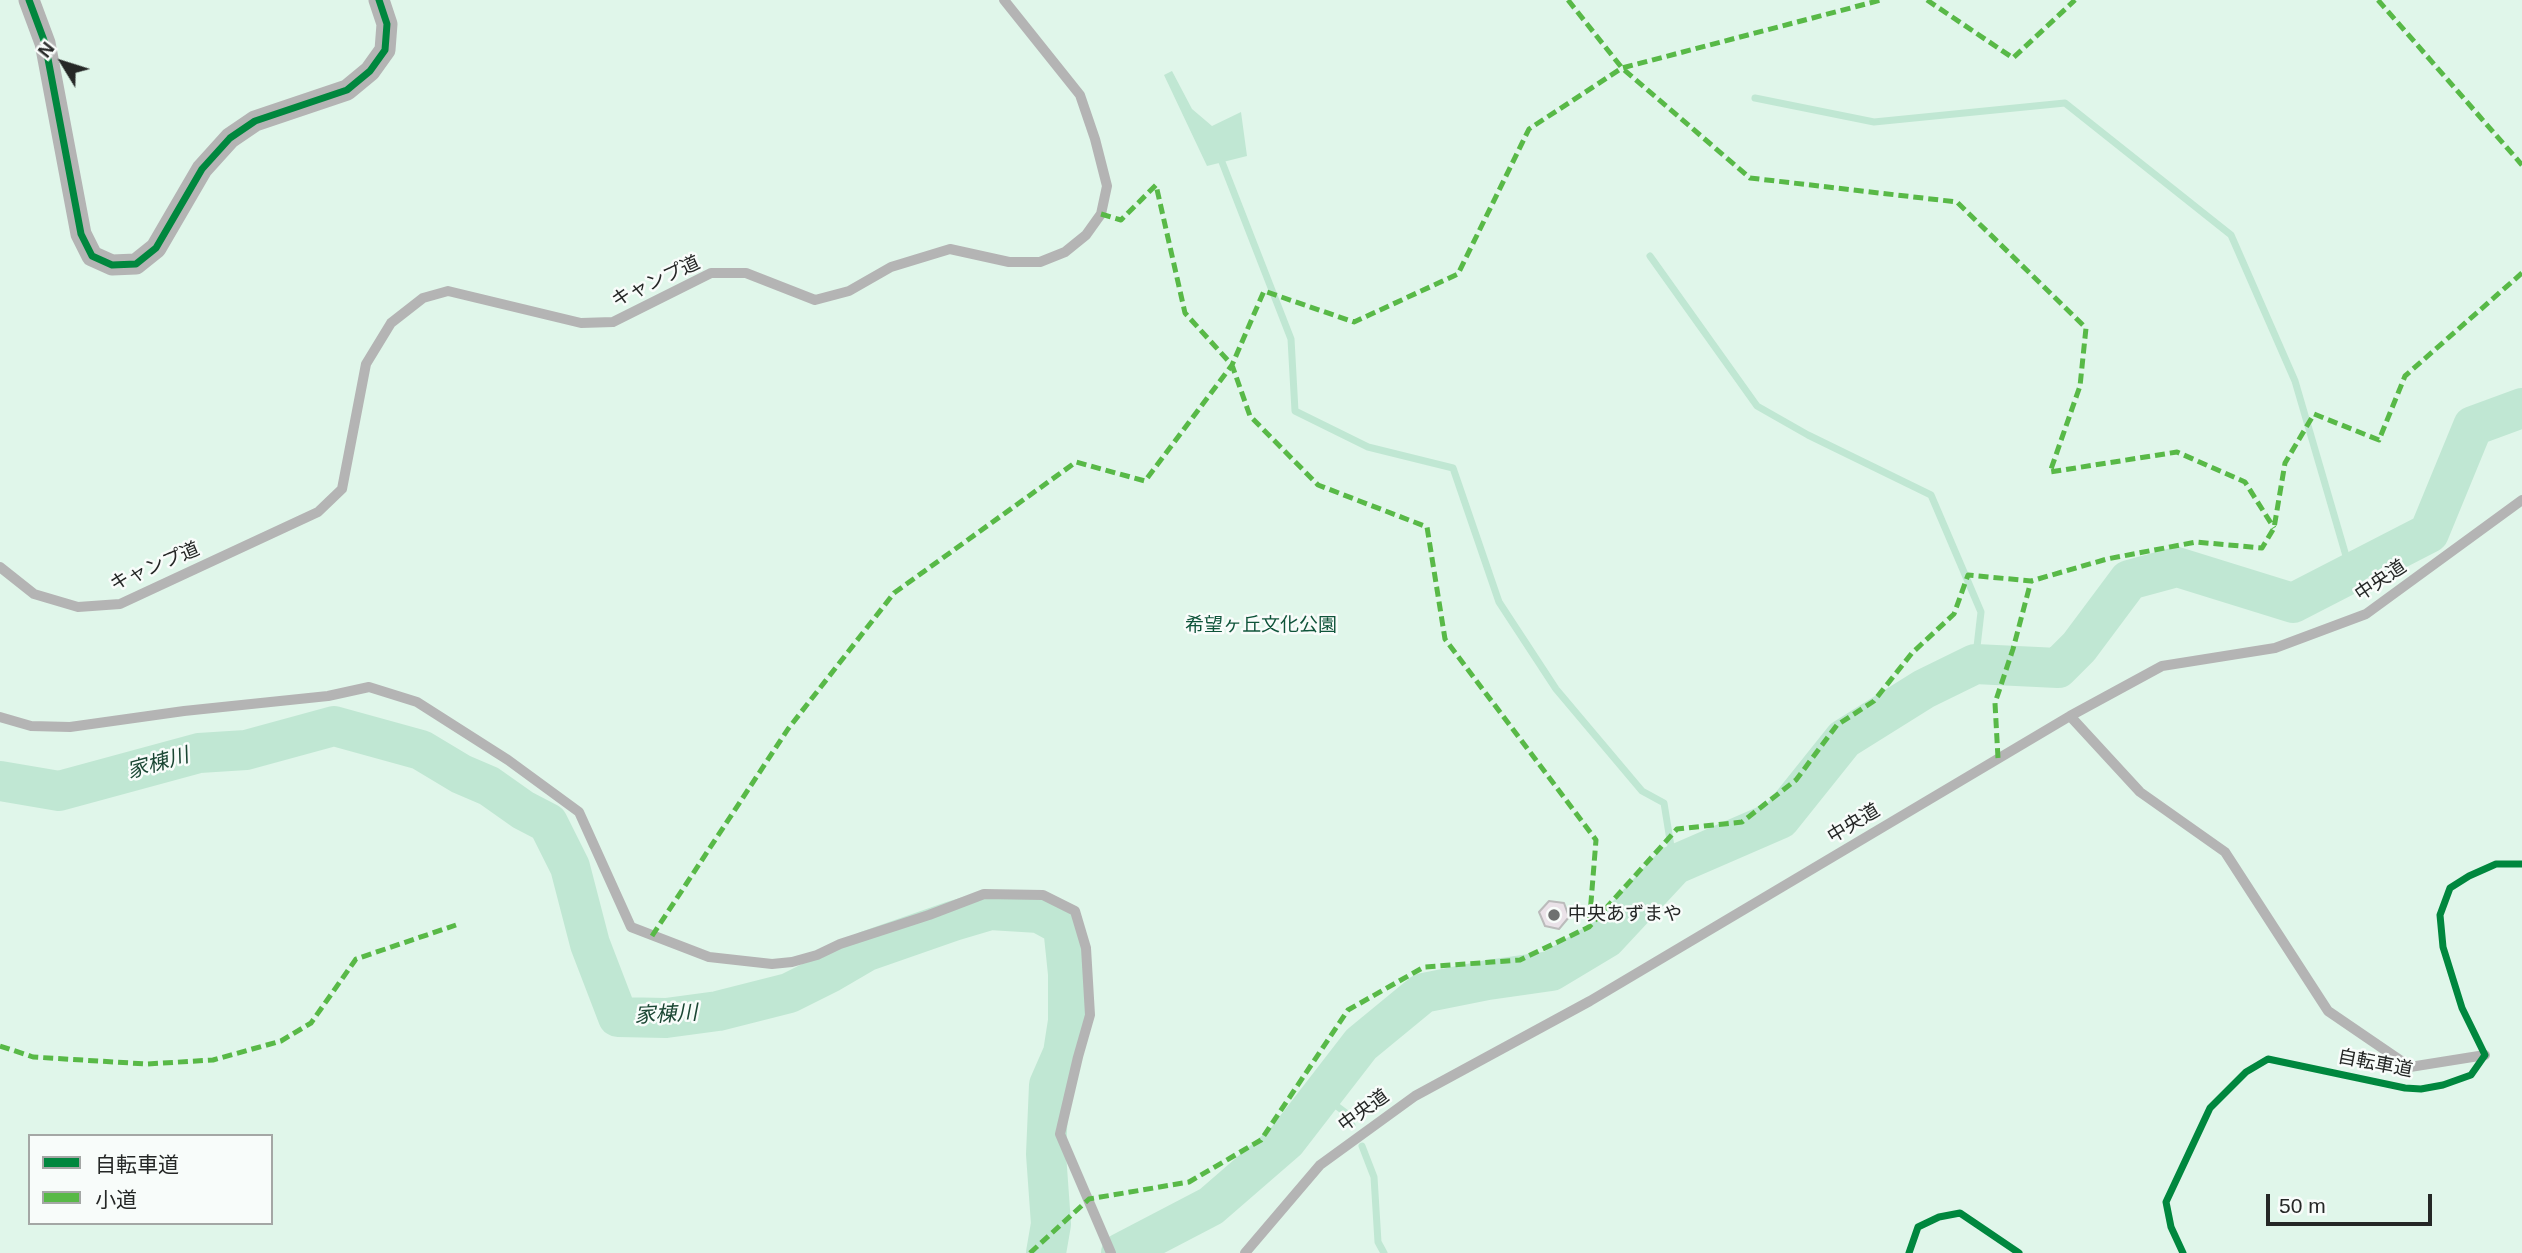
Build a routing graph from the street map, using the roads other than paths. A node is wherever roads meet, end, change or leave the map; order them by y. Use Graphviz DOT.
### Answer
graph roads {
  1 [pos="29,0"];
  2 [pos="379,0"];
  3 [pos="1004,0"];
  4 [pos="2522,500"];
  5 [pos="0,567"];
  6 [pos="2070,716"];
  7 [pos="0,717"];
  8 [pos="2485,1055"];
  9 [pos="1111,1253"];
  10 [pos="1245,1253"];
  1 -- 2 [label="street"];
  3 -- 5 [label="lane, キャンプ道"];
  4 -- 6 [label="lane, 中央道"];
  6 -- 8 [label="lane"];
  6 -- 10 [label="lane, 中央道"];
  7 -- 9 [label="lane"];
}
